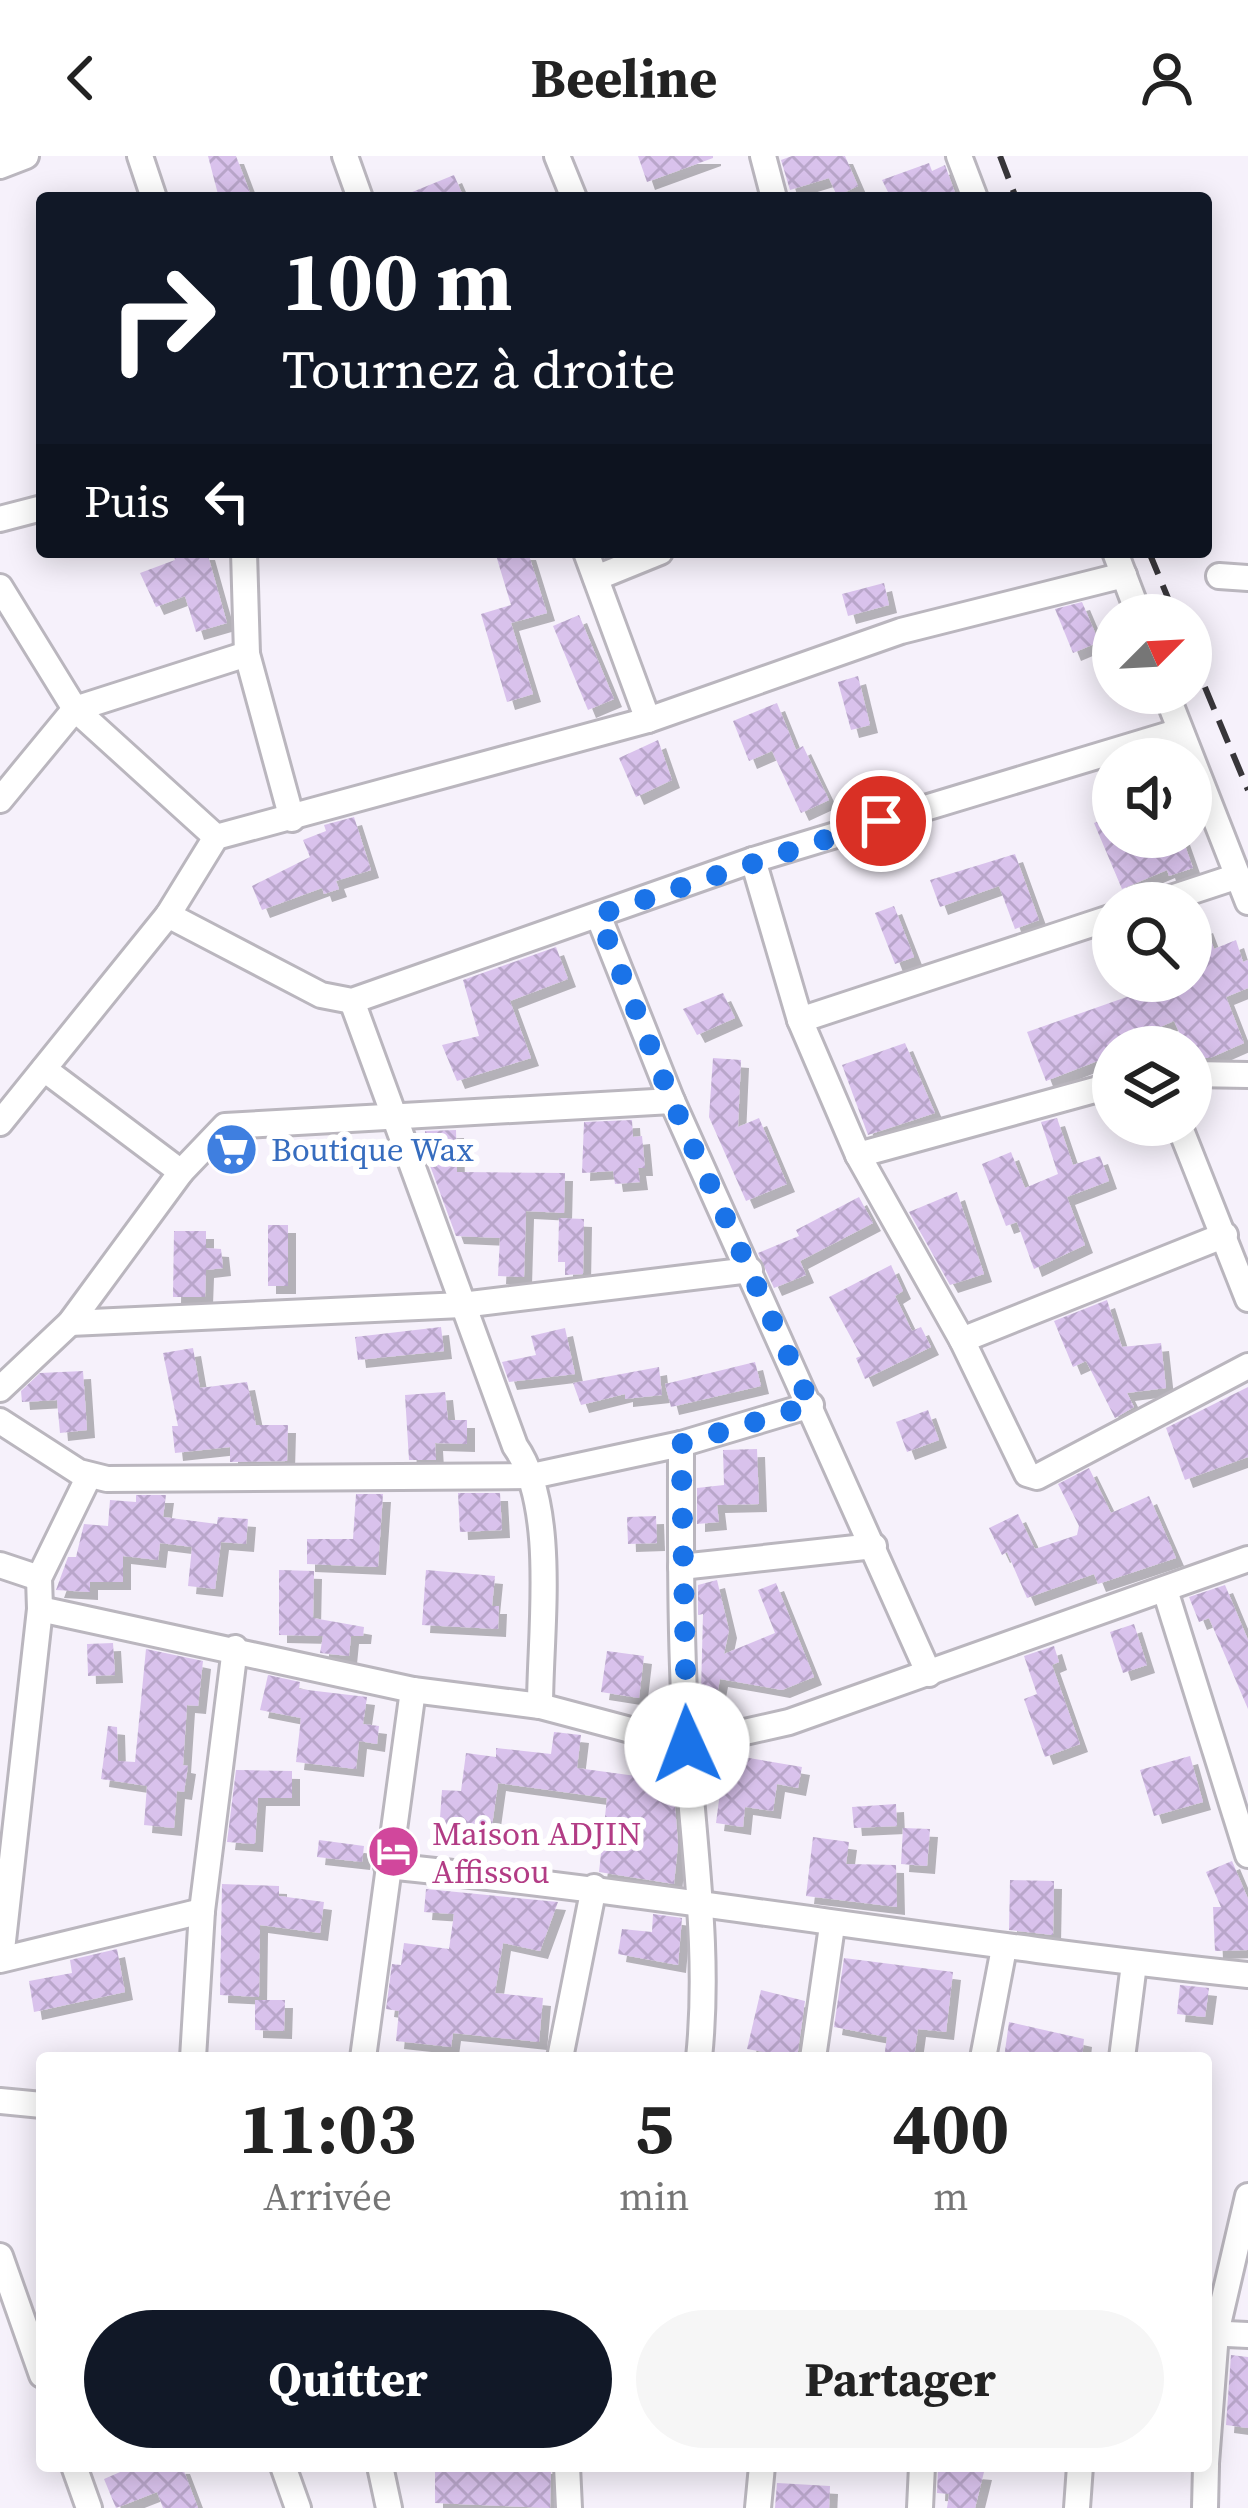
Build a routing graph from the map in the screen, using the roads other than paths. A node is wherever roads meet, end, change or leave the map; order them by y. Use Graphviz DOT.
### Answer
graph roads {
  1 [pos="26,156"];
  2 [pos="140,156"];
  3 [pos="345,156"];
  4 [pos="557,156"];
  5 [pos="763,156"];
  6 [pos="959,156"];
  7 [pos="0,166"];
  8 [pos="152,192"];
  9 [pos="358,192"];
  10 [pos="572,192"];
  11 [pos="772,192"];
  12 [pos="973,192"];
  13 [pos="36,510"];
  14 [pos="0,519"];
  15 [pos="244,558"];
  16 [pos="588,558"];
  17 [pos="646,558"];
  18 [pos="1120,563"];
  19 [pos="1219,576"];
  20 [pos="596,578"];
  21 [pos="1248,578"];
  22 [pos="0,587"];
  23 [pos="1131,594"];
  24 [pos="247,654"];
  25 [pos="75,709"];
  26 [pos="1174,714"];
  27 [pos="648,720"];
  28 [pos="1180,730"];
  29 [pos="0,800"];
  30 [pos="292,819"];
  31 [pos="216,837"];
  32 [pos="753,860"];
  33 [pos="1238,876"];
  34 [pos="1212,885"];
  35 [pos="1248,902"];
  36 [pos="168,915"];
  37 [pos="598,915"];
  38 [pos="1092,924"];
  39 [pos="352,1001"];
  40 [pos="800,1020"];
  41 [pos="44,1069"];
  42 [pos="1212,1074"];
  43 [pos="1248,1075"];
  44 [pos="1092,1091"];
  45 [pos="672,1101"];
  46 [pos="392,1117"];
  47 [pos="0,1123"];
  48 [pos="1188,1146"];
  49 [pos="858,1155"];
  50 [pos="181,1172"];
  51 [pos="1225,1235"];
  52 [pos="750,1270"];
  53 [pos="1248,1299"];
  54 [pos="461,1304"];
  55 [pos="70,1323"];
  56 [pos="962,1340"];
  57 [pos="1248,1366"];
  58 [pos="0,1388"];
  59 [pos="811,1405"];
  60 [pos="0,1421"];
  61 [pos="681,1444"];
  62 [pos="89,1476"];
  63 [pos="532,1476"];
  64 [pos="874,1546"];
  65 [pos="1248,1559"];
  66 [pos="0,1565"];
  67 [pos="681,1568"];
  68 [pos="39,1578"];
  69 [pos="1166,1590"];
  70 [pos="40,1609"];
  71 [pos="235,1648"];
  72 [pos="929,1674"];
  73 [pos="413,1690"];
  74 [pos="540,1706"];
  75 [pos="687,1745"];
  76 [pos="1248,1855"];
  77 [pos="387,1866"];
  78 [pos="594,1887"];
  79 [pos="702,1900"];
  80 [pos="202,1911"];
  81 [pos="832,1926"];
  82 [pos="1004,1948"];
  83 [pos="1,1960"];
  84 [pos="1134,1964"];
  85 [pos="1248,1976"];
  86 [pos="193,2052"];
  87 [pos="364,2052"];
  88 [pos="561,2052"];
  89 [pos="700,2052"];
  90 [pos="814,2052"];
  91 [pos="983,2052"];
  92 [pos="1123,2052"];
  93 [pos="0,2101"];
  94 [pos="36,2104"];
  95 [pos="1248,2196"];
  96 [pos="0,2256"];
  97 [pos="1212,2329"];
  98 [pos="1212,2333"];
  99 [pos="1248,2335"];
  100 [pos="36,2358"];
  101 [pos="76,2472"];
  102 [pos="285,2472"];
  103 [pos="381,2472"];
  104 [pos="567,2472"];
  105 [pos="761,2472"];
  106 [pos="922,2472"];
  107 [pos="1080,2472"];
  108 [pos="1206,2472"];
  109 [pos="89,2508"];
  110 [pos="298,2508"];
  111 [pos="389,2508"];
  112 [pos="568,2508"];
  113 [pos="758,2508"];
  114 [pos="920,2508"];
  115 [pos="1077,2508"];
  116 [pos="1205,2508"];
  1 -- 7 [label="street"];
  2 -- 8 [label="street"];
  3 -- 9 [label="street"];
  4 -- 10 [label="street"];
  5 -- 11 [label="street"];
  6 -- 12 [label="street"];
  13 -- 14 [label="street"];
  15 -- 24 [label="street"];
  16 -- 20 [label="street"];
  17 -- 20 [label="street"];
  18 -- 23 [label="street"];
  18 -- 27 [label="street"];
  19 -- 21 [label="street"];
  20 -- 27 [label="street"];
  22 -- 25 [label="street"];
  24 -- 25 [label="street"];
  24 -- 30 [label="street"];
  25 -- 29 [label="street"];
  25 -- 31 [label="street"];
  26 -- 28 [label="street"];
  27 -- 30 [label="street"];
  28 -- 32 [label="street"];
  28 -- 33 [label="street"];
  30 -- 31 [label="street"];
  31 -- 36 [label="street"];
  32 -- 37 [label="street"];
  32 -- 40 [label="street"];
  33 -- 34 [label="street"];
  33 -- 35 [label="street"];
  36 -- 39 [label="street"];
  36 -- 41 [label="street"];
  37 -- 39 [label="street"];
  37 -- 45 [label="street"];
  38 -- 40 [label="street"];
  39 -- 46 [label="street"];
  40 -- 49 [label="street"];
  41 -- 47 [label="street"];
  41 -- 50 [label="street"];
  42 -- 43 [label="street"];
  44 -- 49 [label="street"];
  45 -- 46 [label="street"];
  45 -- 52 [label="street"];
  46 -- 50 [label="street"];
  46 -- 54 [label="street"];
  48 -- 51 [label="street"];
  49 -- 56 [label="street"];
  50 -- 55 [label="street"];
  51 -- 53 [label="street"];
  51 -- 56 [label="street"];
  52 -- 54 [label="street"];
  52 -- 59 [label="street"];
  54 -- 55 [label="street"];
  54 -- 63 [label="street"];
  55 -- 58 [label="street"];
  56 -- 57 [label="street"];
  59 -- 61 [label="street"];
  59 -- 64 [label="street"];
  60 -- 62 [label="street"];
  61 -- 63 [label="street"];
  61 -- 67 [label="street"];
  62 -- 63 [label="street"];
  62 -- 68 [label="street"];
  63 -- 74 [label="street"];
  64 -- 67 [label="street"];
  64 -- 72 [label="street"];
  65 -- 69 [label="street"];
  66 -- 68 [label="street"];
  67 -- 75 [label="street"];
  68 -- 70 [label="street"];
  69 -- 72 [label="street"];
  69 -- 76 [label="street"];
  70 -- 71 [label="street"];
  70 -- 83 [label="street"];
  71 -- 73 [label="street"];
  71 -- 80 [label="street"];
  72 -- 75 [label="street"];
  73 -- 74 [label="street"];
  73 -- 77 [label="street"];
  74 -- 75 [label="street"];
  75 -- 79 [label="street"];
  77 -- 78 [label="street"];
  77 -- 87 [label="street"];
  78 -- 79 [label="street"];
  78 -- 88 [label="street"];
  79 -- 81 [label="street"];
  79 -- 89 [label="street"];
  80 -- 83 [label="street"];
  80 -- 86 [label="street"];
  81 -- 82 [label="street"];
  81 -- 90 [label="street"];
  82 -- 84 [label="street"];
  82 -- 91 [label="street"];
  84 -- 85 [label="street"];
  84 -- 92 [label="street"];
  93 -- 94 [label="street"];
  95 -- 97 [label="street"];
  96 -- 100 [label="street"];
  98 -- 99 [label="street"];
  101 -- 109 [label="street"];
  102 -- 110 [label="street"];
  103 -- 111 [label="street"];
  104 -- 112 [label="street"];
  105 -- 113 [label="street"];
  106 -- 114 [label="street"];
  107 -- 115 [label="street"];
  108 -- 116 [label="street"];
}
